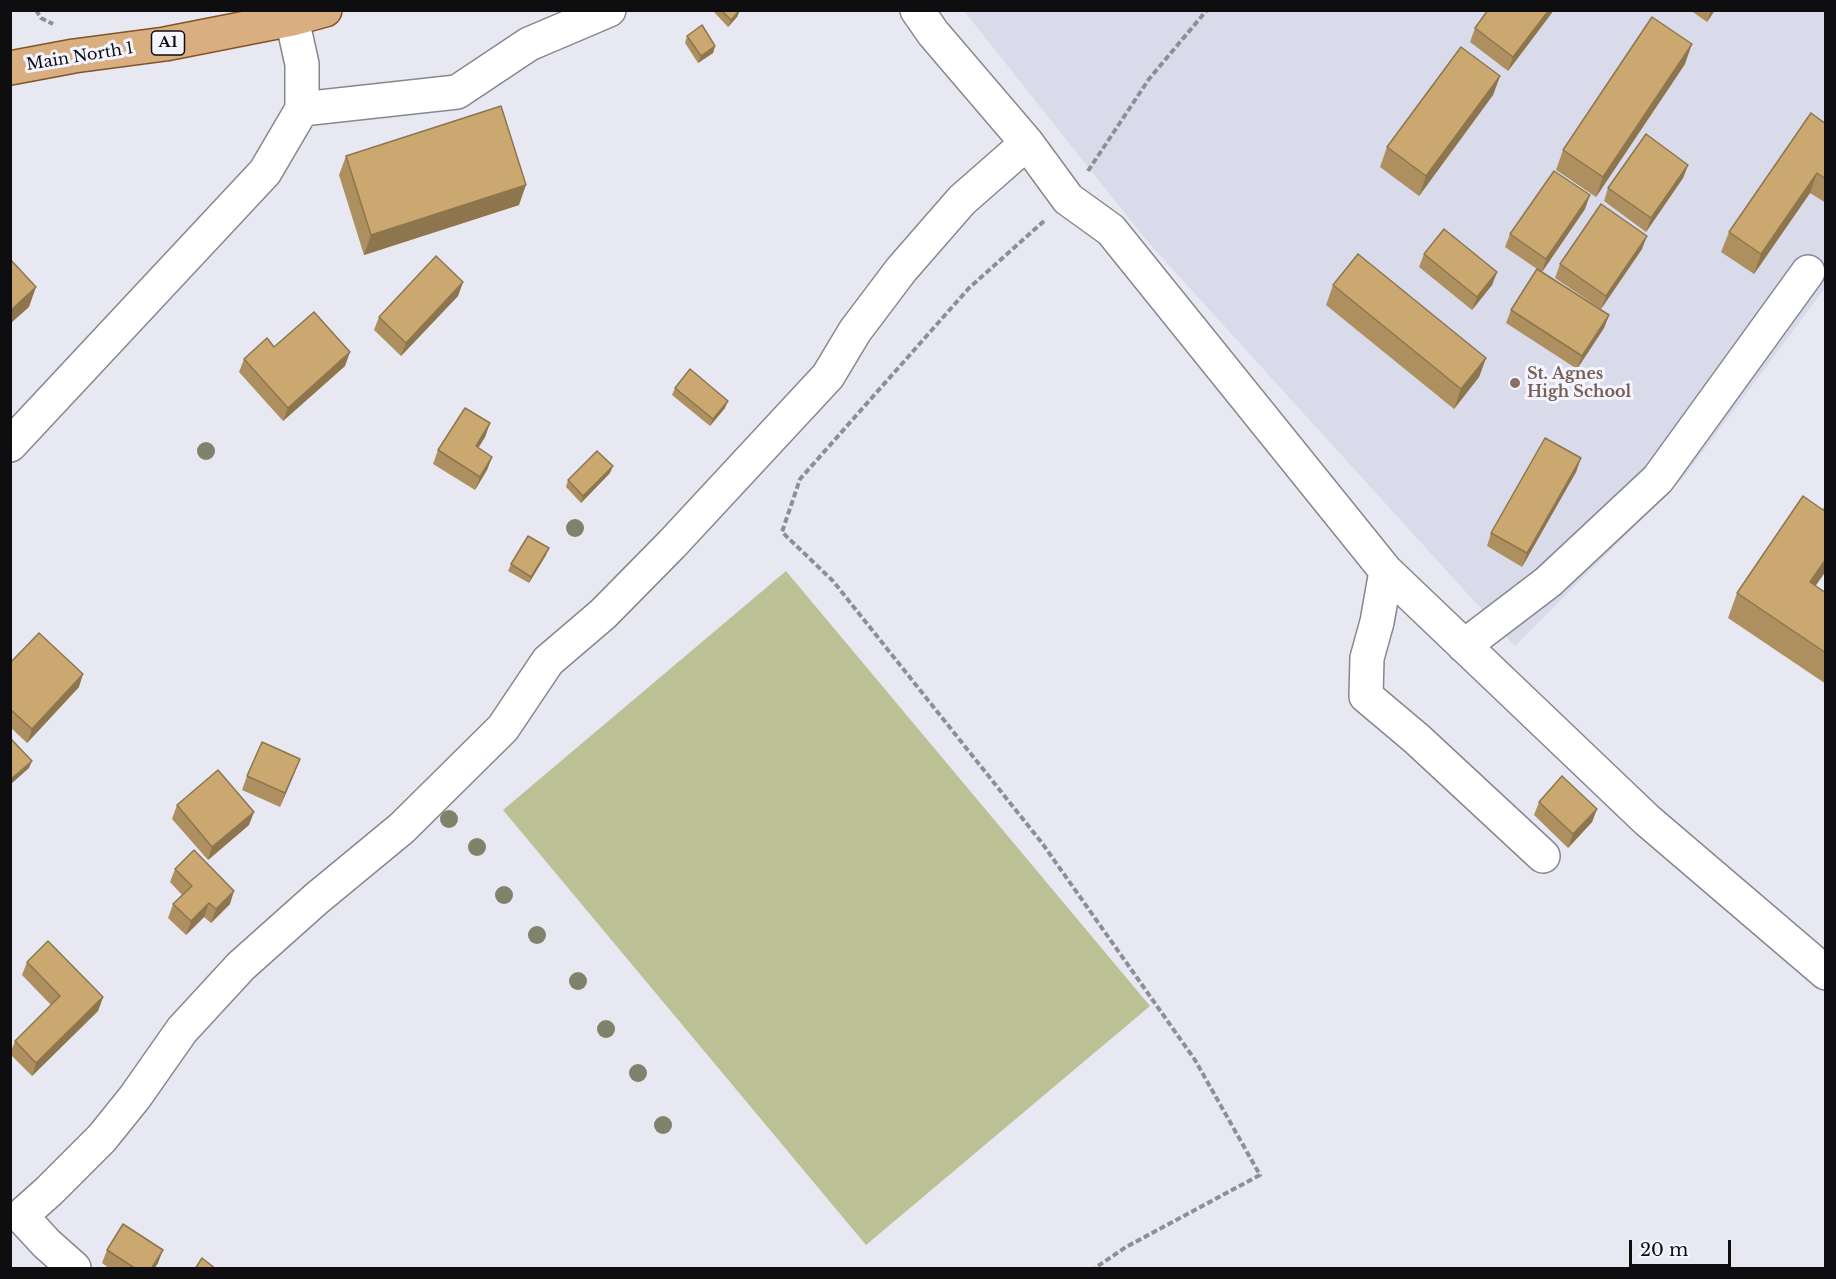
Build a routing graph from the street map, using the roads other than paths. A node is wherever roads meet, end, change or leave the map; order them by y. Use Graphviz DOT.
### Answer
graph roads {
  1 [pos="325,10"];
  2 [pos="609,10"];
  3 [pos="917,10"];
  4 [pos="292,19"];
  5 [pos="10,68"];
  6 [pos="302,109"];
  7 [pos="1027,143"];
  8 [pos="1808,272"];
  9 [pos="10,445"];
  10 [pos="1386,571"];
  11 [pos="1464,646"];
  12 [pos="1543,856"];
  13 [pos="1826,974"];
  14 [pos="16,1218"];
  15 [pos="74,1269"];
  1 -- 4 [label="main road, Main North 1 / A1"];
  2 -- 6 [label="street"];
  3 -- 7 [label="street"];
  4 -- 5 [label="main road, Main North 1 / A1"];
  4 -- 6 [label="street"];
  6 -- 9 [label="street"];
  7 -- 10 [label="street"];
  7 -- 14 [label="street"];
  8 -- 11 [label="street"];
  10 -- 11 [label="street"];
  10 -- 12 [label="street"];
  11 -- 13 [label="street"];
  14 -- 15 [label="street"];
}
